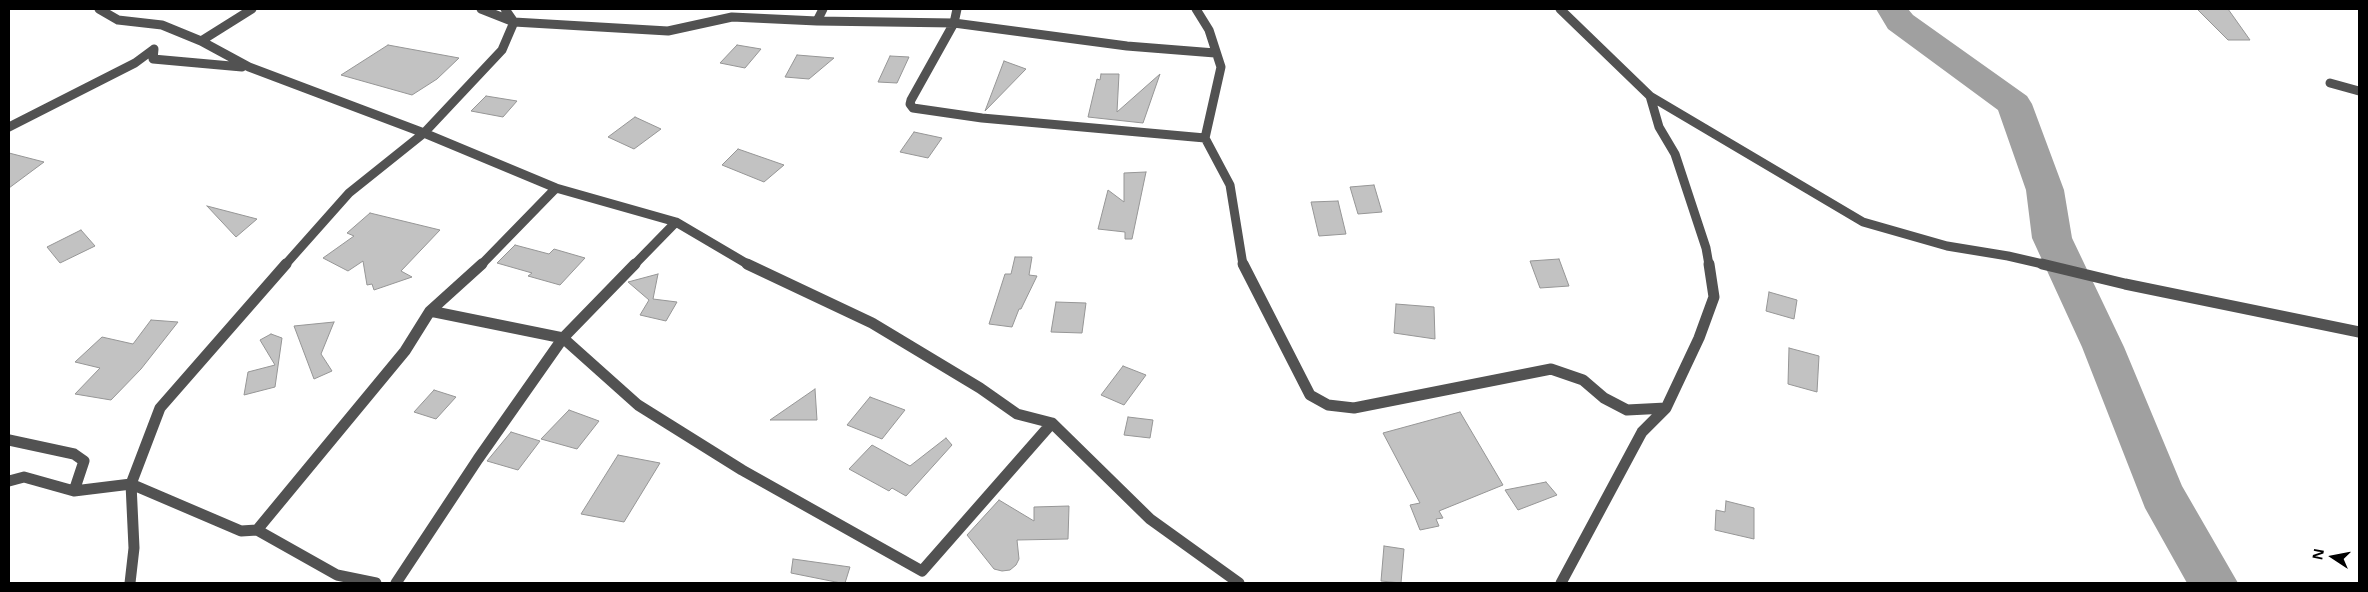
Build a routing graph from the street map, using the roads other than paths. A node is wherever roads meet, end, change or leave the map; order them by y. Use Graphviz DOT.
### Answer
graph roads {
  1 [pos="99,9"];
  2 [pos="252,9"];
  3 [pos="481,9"];
  4 [pos="505,9"];
  5 [pos="823,9"];
  6 [pos="957,9"];
  7 [pos="1196,9"];
  8 [pos="1560,9"];
  9 [pos="817,21"];
  10 [pos="514,22"];
  11 [pos="954,23"];
  12 [pos="201,41"];
  13 [pos="1215,52"];
  14 [pos="249,67"];
  15 [pos="2330,83"];
  16 [pos="2359,91"];
  17 [pos="1650,96"];
  18 [pos="9,127"];
  19 [pos="424,133"];
  20 [pos="1205,138"];
  21 [pos="556,188"];
  22 [pos="676,222"];
  23 [pos="430,311"];
  24 [pos="2359,332"];
  25 [pos="563,338"];
  26 [pos="1666,408"];
  27 [pos="1052,423"];
  28 [pos="9,440"];
  29 [pos="9,481"];
  30 [pos="131,484"];
  31 [pos="74,491"];
  32 [pos="257,530"];
  33 [pos="130,583"];
  34 [pos="376,583"];
  35 [pos="396,583"];
  36 [pos="1239,583"];
  37 [pos="1562,583"];
  1 -- 12 [label="street"];
  2 -- 12 [label="street"];
  3 -- 10 [label="street"];
  4 -- 10 [label="street"];
  5 -- 9 [label="street"];
  6 -- 11 [label="street"];
  7 -- 13 [label="street"];
  8 -- 17 [label="street"];
  9 -- 10 [label="street"];
  9 -- 11 [label="street"];
  10 -- 19 [label="street"];
  11 -- 13 [label="street"];
  11 -- 20 [label="street"];
  12 -- 14 [label="street"];
  13 -- 20 [label="street"];
  14 -- 18 [label="street"];
  14 -- 19 [label="street"];
  15 -- 16 [label="street"];
  17 -- 24 [label="street"];
  17 -- 26 [label="street"];
  19 -- 21 [label="street"];
  19 -- 30 [label="street"];
  20 -- 26 [label="street"];
  21 -- 22 [label="street"];
  21 -- 23 [label="street"];
  22 -- 25 [label="street"];
  22 -- 27 [label="street"];
  23 -- 25 [label="street"];
  23 -- 32 [label="street"];
  25 -- 27 [label="street"];
  25 -- 35 [label="street"];
  26 -- 37 [label="street"];
  27 -- 36 [label="street"];
  28 -- 31 [label="street"];
  29 -- 31 [label="street"];
  30 -- 31 [label="street"];
  30 -- 32 [label="street"];
  30 -- 33 [label="street"];
  32 -- 34 [label="street"];
}
